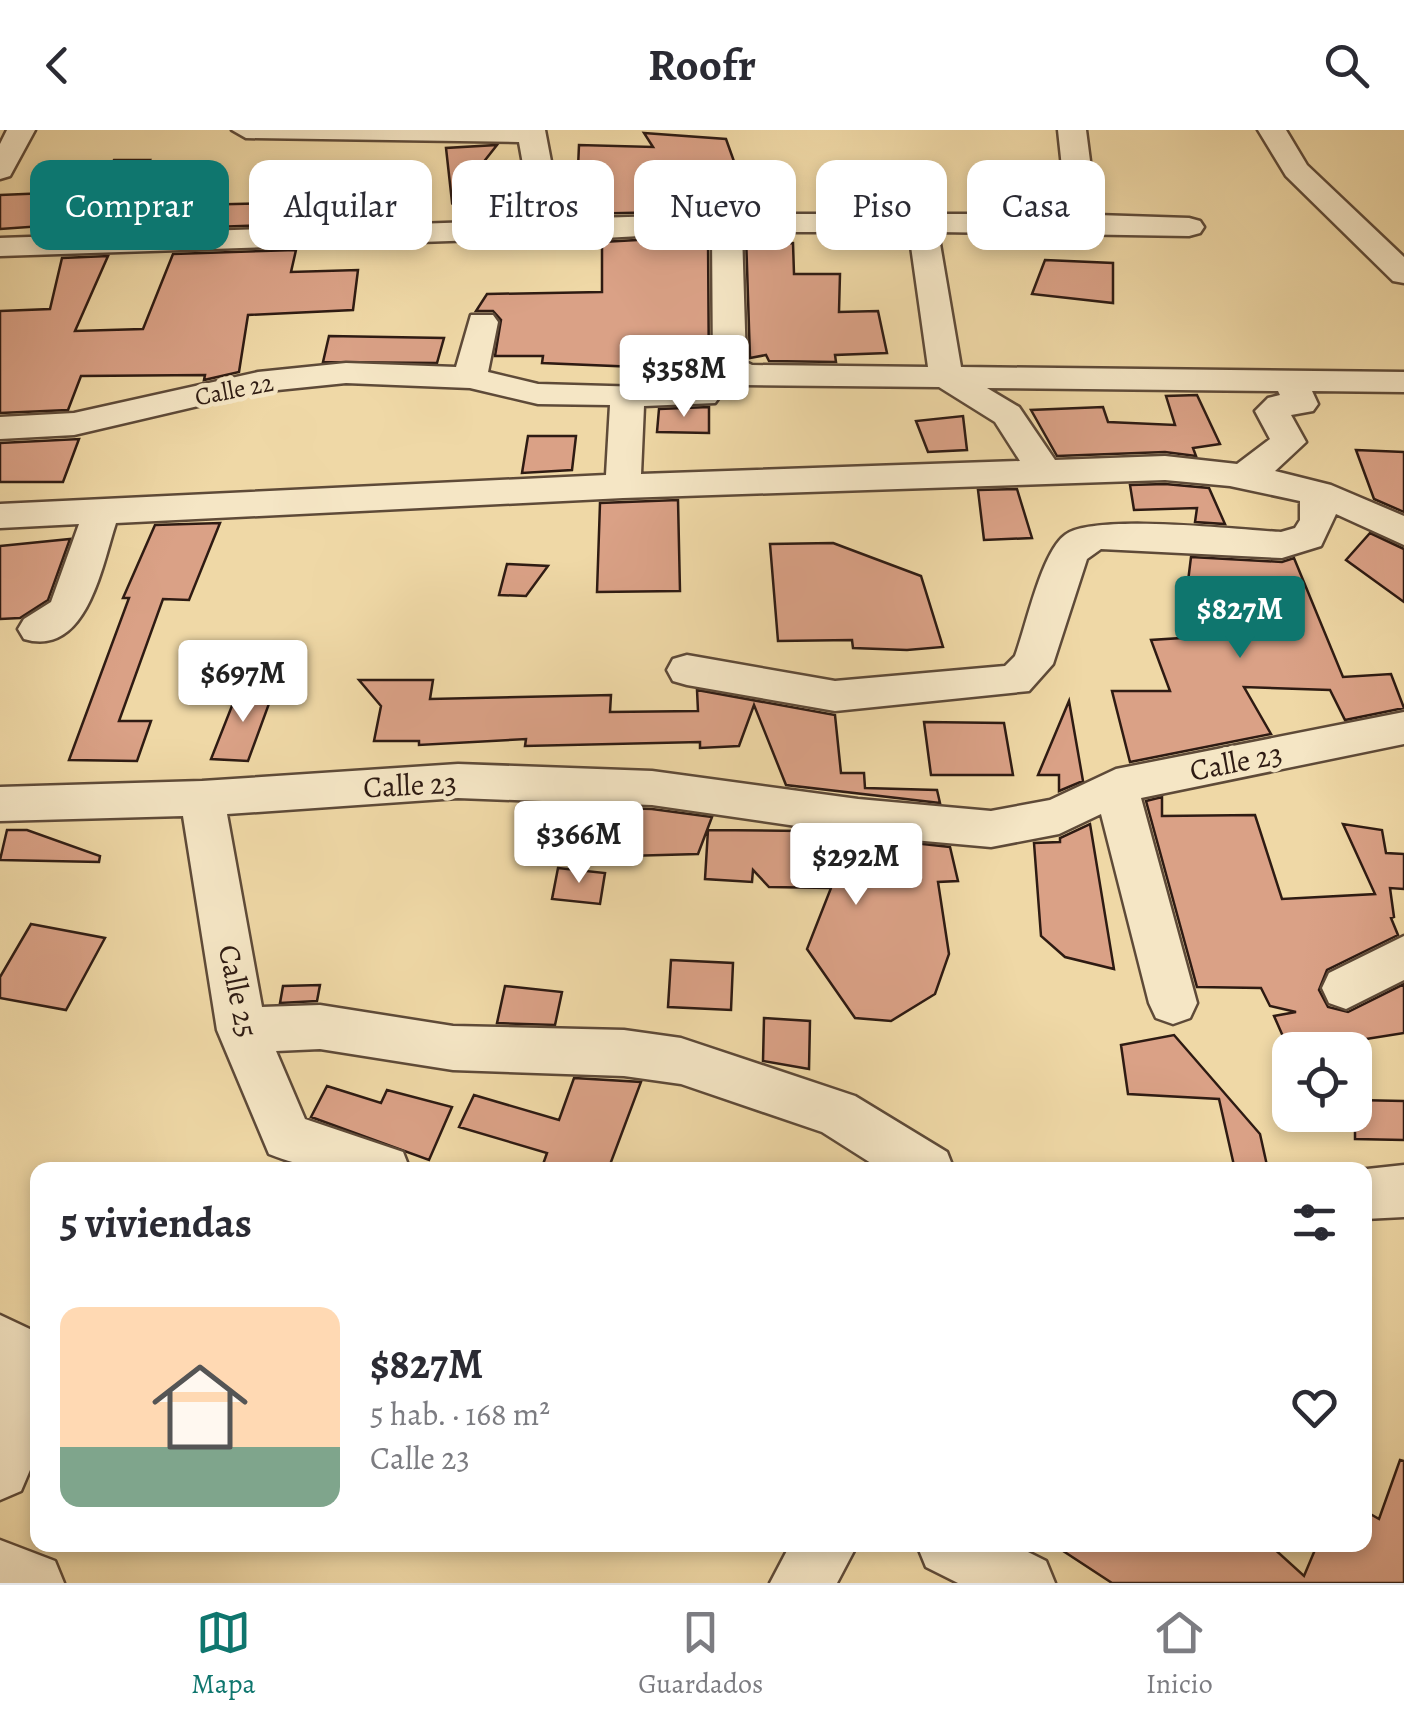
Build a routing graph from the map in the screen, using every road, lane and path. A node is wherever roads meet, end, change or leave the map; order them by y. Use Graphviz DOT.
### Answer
graph roads {
  1 [pos="21,130"];
  2 [pos="246,130"];
  3 [pos="1072,130"];
  4 [pos="1272,130"];
  5 [pos="530,132"];
  6 [pos="536,160"];
  7 [pos="1076,160"];
  8 [pos="0,170"];
  9 [pos="1105,223"];
  10 [pos="1189,226"];
  11 [pos="452,235"];
  12 [pos="0,247"];
  13 [pos="728,250"];
  14 [pos="926,250"];
  15 [pos="1404,274"];
  16 [pos="482,322"];
  17 [pos="946,377"];
  18 [pos="470,378"];
  19 [pos="1290,380"];
  20 [pos="1404,382"];
  21 [pos="628,395"];
  22 [pos="703,396"];
  23 [pos="0,428"];
  24 [pos="1045,472"];
  25 [pos="1248,474"];
  26 [pos="623,486"];
  27 [pos="1318,492"];
  28 [pos="102,510"];
  29 [pos="0,516"];
  30 [pos="1404,532"];
  31 [pos="38,629"];
  32 [pos="686,670"];
  33 [pos="1404,728"];
  34 [pos="1116,786"];
  35 [pos="202,798"];
  36 [pos="0,804"];
  37 [pos="1404,956"];
  38 [pos="1346,988"];
  39 [pos="1172,1004"];
  40 [pos="242,1030"];
  41 [pos="361,1162"];
  42 [pos="915,1162"];
  43 [pos="1404,1190"];
  44 [pos="1372,1192"];
  45 [pos="0,1342"];
  46 [pos="0,1470"];
  47 [pos="821,1552"];
  48 [pos="962,1552"];
  49 [pos="0,1571"];
  50 [pos="33,1583"];
  51 [pos="801,1583"];
  52 [pos="1024,1583"];
  1 -- 8 [label="street"];
  2 -- 5 [label="street"];
  3 -- 7 [label="street"];
  4 -- 15 [label="street"];
  5 -- 6 [label="street"];
  9 -- 10 [label="street"];
  11 -- 12 [label="street"];
  13 -- 17 [label="street"];
  14 -- 17 [label="street"];
  16 -- 18 [label="street"];
  17 -- 19 [label="street"];
  17 -- 24 [label="street"];
  18 -- 21 [label="street, Calle 22"];
  18 -- 23 [label="street, Calle 22"];
  19 -- 20 [label="street"];
  19 -- 25 [label="street"];
  21 -- 22 [label="street, Calle 22"];
  21 -- 26 [label="street"];
  24 -- 25 [label="street"];
  24 -- 26 [label="street"];
  25 -- 27 [label="street"];
  26 -- 28 [label="street"];
  27 -- 30 [label="street"];
  27 -- 32 [label="street"];
  28 -- 29 [label="street"];
  28 -- 31 [label="street"];
  33 -- 34 [label="street, Calle 23"];
  34 -- 35 [label="street, Calle 23"];
  34 -- 39 [label="street"];
  35 -- 36 [label="street, Calle 23"];
  35 -- 40 [label="street, Calle 25"];
  37 -- 38 [label="street"];
  40 -- 41 [label="street, Calle 25"];
  40 -- 42 [label="street"];
  43 -- 44 [label="street"];
  45 -- 46 [label="street"];
  47 -- 51 [label="street"];
  48 -- 52 [label="street"];
  49 -- 50 [label="street"];
}
